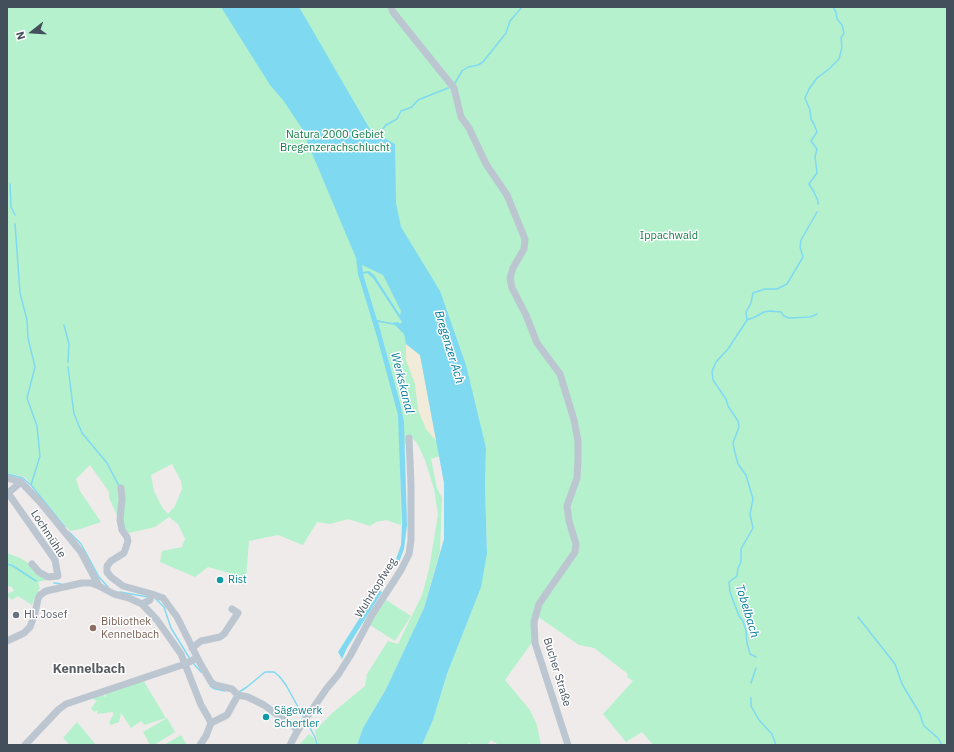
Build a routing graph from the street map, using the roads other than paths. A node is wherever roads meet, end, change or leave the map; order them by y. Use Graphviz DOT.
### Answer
graph roads {
  1 [pos="391,7"];
  2 [pos="409,438"];
  3 [pos="7,478"];
  4 [pos="21,482"];
  5 [pos="121,488"];
  6 [pos="32,564"];
  7 [pos="99,586"];
  8 [pos="151,596"];
  9 [pos="142,604"];
  10 [pos="232,609"];
  11 [pos="7,641"];
  12 [pos="192,648"];
  13 [pos="196,659"];
  14 [pos="186,663"];
  15 [pos="237,693"];
  16 [pos="211,723"];
  17 [pos="298,730"];
  18 [pos="25,745"];
  19 [pos="200,745"];
  20 [pos="290,745"];
  21 [pos="568,745"];
  1 -- 21 [label="street, Bucher Straße"];
  2 -- 17 [label="street, Wuhrkopfweg"];
  3 -- 4 [label="street"];
  4 -- 6 [label="street, Lochmühle"];
  4 -- 7 [label="street, Lochmühle"];
  5 -- 8 [label="street"];
  7 -- 9 [label="street"];
  7 -- 11 [label="street"];
  8 -- 9 [label="street"];
  8 -- 12 [label="street"];
  9 -- 14 [label="street"];
  10 -- 12 [label="street"];
  12 -- 13 [label="street"];
  13 -- 14 [label="street"];
  13 -- 15 [label="street"];
  14 -- 16 [label="street"];
  14 -- 18 [label="street"];
  15 -- 16 [label="street"];
  15 -- 17 [label="street"];
  16 -- 19 [label="street"];
  17 -- 20 [label="street, Wuhrkopfweg"];
}
